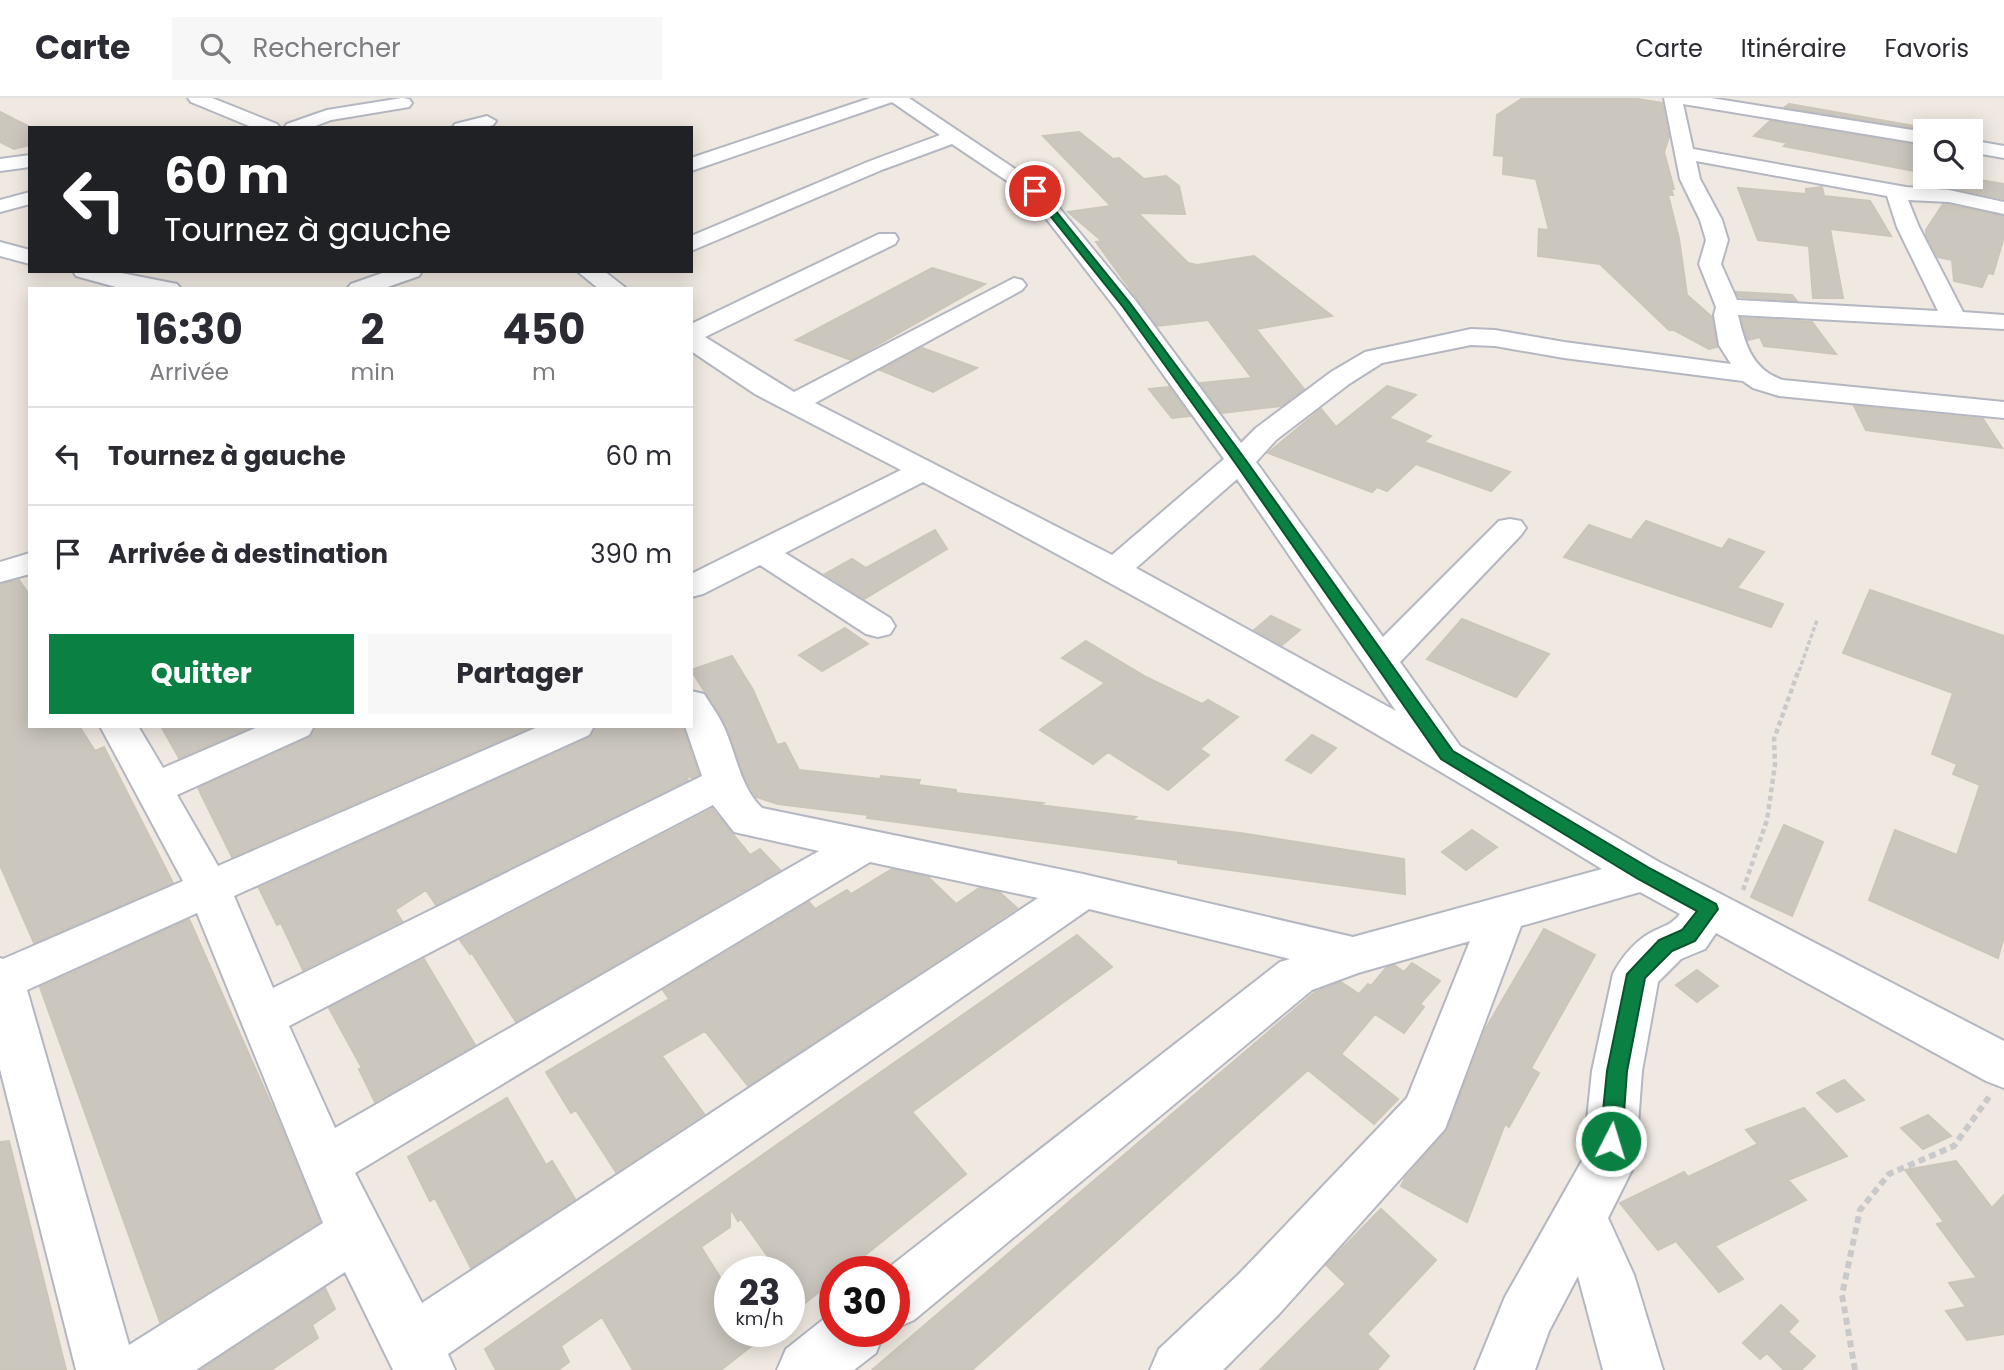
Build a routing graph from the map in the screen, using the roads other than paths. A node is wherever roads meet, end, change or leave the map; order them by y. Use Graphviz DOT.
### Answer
graph roads {
  1 [pos="887,98"];
  2 [pos="897,98"];
  3 [pos="1673,98"];
  4 [pos="1679,98"];
  5 [pos="212,99"];
  6 [pos="403,103"];
  7 [pos="487,121"];
  8 [pos="267,126"];
  9 [pos="298,126"];
  10 [pos="468,126"];
  11 [pos="955,136"];
  12 [pos="1913,136"];
  13 [pos="1983,148"];
  14 [pos="2004,152"];
  15 [pos="1686,153"];
  16 [pos="28,161"];
  17 [pos="693,164"];
  18 [pos="0,165"];
  19 [pos="1904,192"];
  20 [pos="28,199"];
  21 [pos="0,206"];
  22 [pos="2004,208"];
  23 [pos="887,239"];
  24 [pos="693,243"];
  25 [pos="91,273"];
  26 [pos="405,273"];
  27 [pos="625,273"];
  28 [pos="603,281"];
  29 [pos="1014,285"];
  30 [pos="152,287"];
  31 [pos="365,287"];
  32 [pos="1728,307"];
  33 [pos="1954,319"];
  34 [pos="2004,323"];
  35 [pos="693,333"];
  36 [pos="693,340"];
  37 [pos="1751,374"];
  38 [pos="794,403"];
  39 [pos="2004,410"];
  40 [pos="1240,461"];
  41 [pos="922,471"];
  42 [pos="1510,528"];
  43 [pos="761,552"];
  44 [pos="28,564"];
  45 [pos="1115,570"];
  46 [pos="0,572"];
  47 [pos="693,586"];
  48 [pos="878,626"];
  49 [pos="1380,661"];
  50 [pos="693,706"];
  51 [pos="120,728"];
  52 [pos="290,728"];
  53 [pos="571,728"];
  54 [pos="1447,755"];
  55 [pos="724,782"];
  56 [pos="153,789"];
  57 [pos="861,846"];
  58 [pos="1644,874"];
  59 [pos="210,890"];
  60 [pos="1083,891"];
  61 [pos="1718,913"];
  62 [pos="1503,914"];
  63 [pos="1353,956"];
  64 [pos="0,980"];
  65 [pos="261,1017"];
  66 [pos="2000,1076"];
  67 [pos="324,1163"];
  68 [pos="1580,1219"];
  69 [pos="355,1234"];
  70 [pos="910,1287"];
  71 [pos="836,1347"];
  72 [pos="419,1357"];
  73 [pos="106,1370"];
  74 [pos="143,1370"];
  75 [pos="807,1370"];
  76 [pos="1180,1370"];
  77 [pos="1504,1370"];
  78 [pos="1633,1370"];
  1 -- 17 [label="street"];
  2 -- 11 [label="street"];
  3 -- 15 [label="street"];
  4 -- 12 [label="street"];
  5 -- 8 [label="street"];
  6 -- 9 [label="street"];
  7 -- 10 [label="street"];
  11 -- 24 [label="street"];
  11 -- 40 [label="street"];
  13 -- 14 [label="street"];
  15 -- 19 [label="street"];
  15 -- 32 [label="street"];
  16 -- 18 [label="street"];
  19 -- 22 [label="street"];
  19 -- 33 [label="street"];
  20 -- 21 [label="street"];
  23 -- 35 [label="street"];
  25 -- 30 [label="street"];
  26 -- 31 [label="street"];
  27 -- 28 [label="street"];
  29 -- 38 [label="street"];
  32 -- 33 [label="street"];
  32 -- 37 [label="street"];
  33 -- 34 [label="street"];
  36 -- 38 [label="street"];
  37 -- 39 [label="street"];
  37 -- 40 [label="street"];
  38 -- 41 [label="street"];
  40 -- 45 [label="street"];
  40 -- 49 [label="street"];
  41 -- 43 [label="street"];
  41 -- 45 [label="street"];
  42 -- 49 [label="street"];
  43 -- 47 [label="street"];
  43 -- 48 [label="street"];
  44 -- 46 [label="street"];
  45 -- 54 [label="street"];
  49 -- 54 [label="street"];
  50 -- 55 [label="street"];
  51 -- 56 [label="street"];
  52 -- 56 [label="street"];
  53 -- 59 [label="street"];
  54 -- 58 [label="street"];
  55 -- 57 [label="street"];
  55 -- 65 [label="street"];
  56 -- 59 [label="street"];
  57 -- 60 [label="street"];
  57 -- 67 [label="street"];
  58 -- 61 [label="street"];
  58 -- 62 [label="street"];
  59 -- 64 [label="street"];
  59 -- 65 [label="street"];
  60 -- 63 [label="street"];
  60 -- 72 [label="street"];
  61 -- 66 [label="street"];
  61 -- 68 [label="street"];
  62 -- 63 [label="street"];
  62 -- 76 [label="street"];
  63 -- 70 [label="street"];
  64 -- 73 [label="street"];
  65 -- 67 [label="street"];
  67 -- 69 [label="street"];
  68 -- 77 [label="street"];
  68 -- 78 [label="street"];
  69 -- 72 [label="street"];
  69 -- 74 [label="street"];
  71 -- 75 [label="street"];
}
